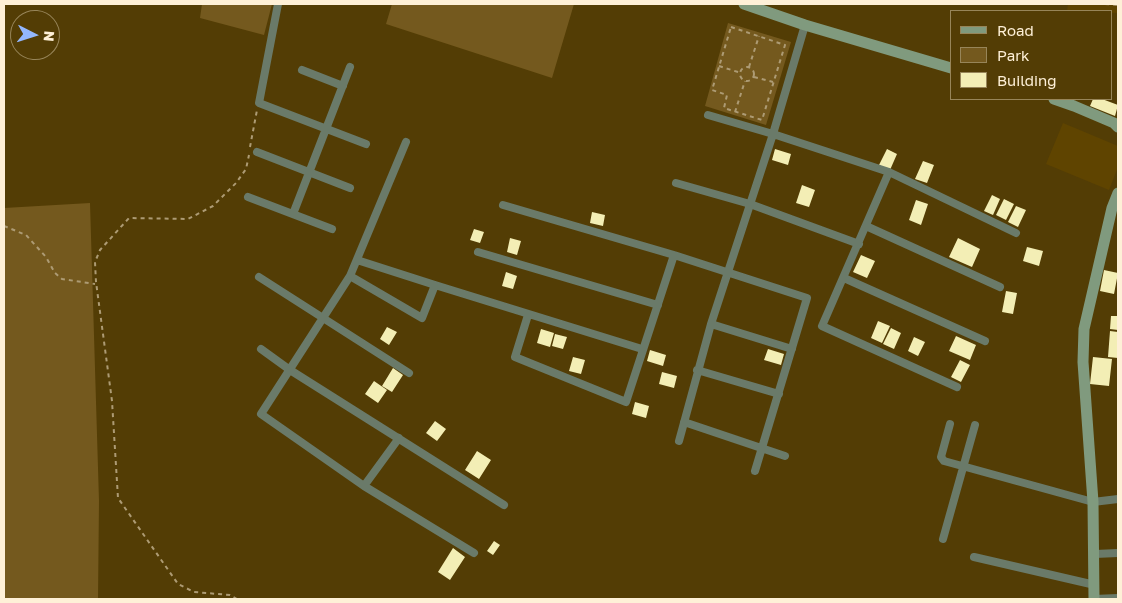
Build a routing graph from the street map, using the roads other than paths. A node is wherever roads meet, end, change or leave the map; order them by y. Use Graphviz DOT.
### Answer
graph roads {
  1 [pos="278,4"];
  2 [pos="744,4"];
  3 [pos="804,25"];
  4 [pos="350,67"];
  5 [pos="950,68"];
  6 [pos="302,70"];
  7 [pos="343,86"];
  8 [pos="1057,100"];
  9 [pos="708,115"];
  10 [pos="1118,127"];
  11 [pos="326,129"];
  12 [pos="773,134"];
  13 [pos="406,142"];
  14 [pos="366,144"];
  15 [pos="257,152"];
  16 [pos="309,172"];
  17 [pos="889,172"];
  18 [pos="676,183"];
  19 [pos="350,188"];
  20 [pos="1118,193"];
  21 [pos="248,197"];
  22 [pos="750,204"];
  23 [pos="503,205"];
  24 [pos="293,214"];
  25 [pos="866,226"];
  26 [pos="332,228"];
  27 [pos="1016,233"];
  28 [pos="859,244"];
  29 [pos="478,252"];
  30 [pos="674,255"];
  31 [pos="357,260"];
  32 [pos="728,272"];
  33 [pos="350,276"];
  34 [pos="259,277"];
  35 [pos="844,278"];
  36 [pos="435,286"];
  37 [pos="1000,287"];
  38 [pos="658,305"];
  39 [pos="528,315"];
  40 [pos="323,320"];
  41 [pos="711,324"];
  42 [pos="985,340"];
  43 [pos="261,349"];
  44 [pos="642,349"];
  45 [pos="792,349"];
  46 [pos="290,370"];
  47 [pos="697,370"];
  48 [pos="409,373"];
  49 [pos="957,387"];
  50 [pos="779,394"];
  51 [pos="684,422"];
  52 [pos="950,424"];
  53 [pos="975,425"];
  54 [pos="399,438"];
  55 [pos="679,441"];
  56 [pos="762,448"];
  57 [pos="785,456"];
  58 [pos="963,467"];
  59 [pos="755,471"];
  60 [pos="364,486"];
  61 [pos="1118,499"];
  62 [pos="1093,502"];
  63 [pos="504,504"];
  64 [pos="943,539"];
  65 [pos="474,553"];
  66 [pos="1118,553"];
  67 [pos="1095,554"];
  68 [pos="974,557"];
  69 [pos="1094,585"];
  70 [pos="1118,598"];
  71 [pos="1094,599"];
  1 -- 11 [label="street"];
  2 -- 3 [label="main road"];
  3 -- 5 [label="main road"];
  3 -- 12 [label="street"];
  4 -- 7 [label="street"];
  6 -- 7 [label="street"];
  7 -- 11 [label="street"];
  8 -- 10 [label="main road"];
  9 -- 12 [label="street"];
  11 -- 14 [label="street"];
  11 -- 16 [label="street"];
  12 -- 17 [label="street"];
  12 -- 22 [label="street"];
  13 -- 31 [label="street"];
  15 -- 16 [label="street"];
  16 -- 19 [label="street"];
  16 -- 24 [label="street"];
  17 -- 25 [label="street"];
  17 -- 27 [label="street"];
  18 -- 22 [label="street"];
  20 -- 62 [label="main road"];
  21 -- 24 [label="street"];
  22 -- 28 [label="street"];
  22 -- 32 [label="street"];
  23 -- 30 [label="street"];
  24 -- 26 [label="street"];
  25 -- 28 [label="street"];
  25 -- 37 [label="street"];
  28 -- 35 [label="street"];
  29 -- 38 [label="street"];
  30 -- 32 [label="street"];
  30 -- 38 [label="street"];
  31 -- 33 [label="street"];
  31 -- 36 [label="street"];
  32 -- 41 [label="street"];
  32 -- 45 [label="street"];
  33 -- 36 [label="street"];
  33 -- 40 [label="street"];
  34 -- 40 [label="street"];
  35 -- 42 [label="street"];
  35 -- 49 [label="street"];
  36 -- 39 [label="street"];
  38 -- 44 [label="street"];
  39 -- 44 [label="street"];
  39 -- 44 [label="street"];
  40 -- 46 [label="street"];
  40 -- 48 [label="street"];
  41 -- 45 [label="street"];
  41 -- 47 [label="street"];
  43 -- 46 [label="street"];
  45 -- 50 [label="street"];
  46 -- 54 [label="street"];
  46 -- 60 [label="street"];
  47 -- 50 [label="street"];
  47 -- 51 [label="street"];
  50 -- 56 [label="street"];
  51 -- 55 [label="street"];
  51 -- 56 [label="street"];
  52 -- 58 [label="street"];
  53 -- 58 [label="street"];
  54 -- 60 [label="street"];
  54 -- 63 [label="street"];
  56 -- 57 [label="street"];
  56 -- 59 [label="street"];
  58 -- 62 [label="street"];
  58 -- 64 [label="street"];
  60 -- 65 [label="street"];
  61 -- 62 [label="street"];
  62 -- 67 [label="main road"];
  66 -- 67 [label="street"];
  67 -- 69 [label="main road"];
  68 -- 69 [label="street"];
  69 -- 71 [label="main road"];
  70 -- 71 [label="street"];
}
